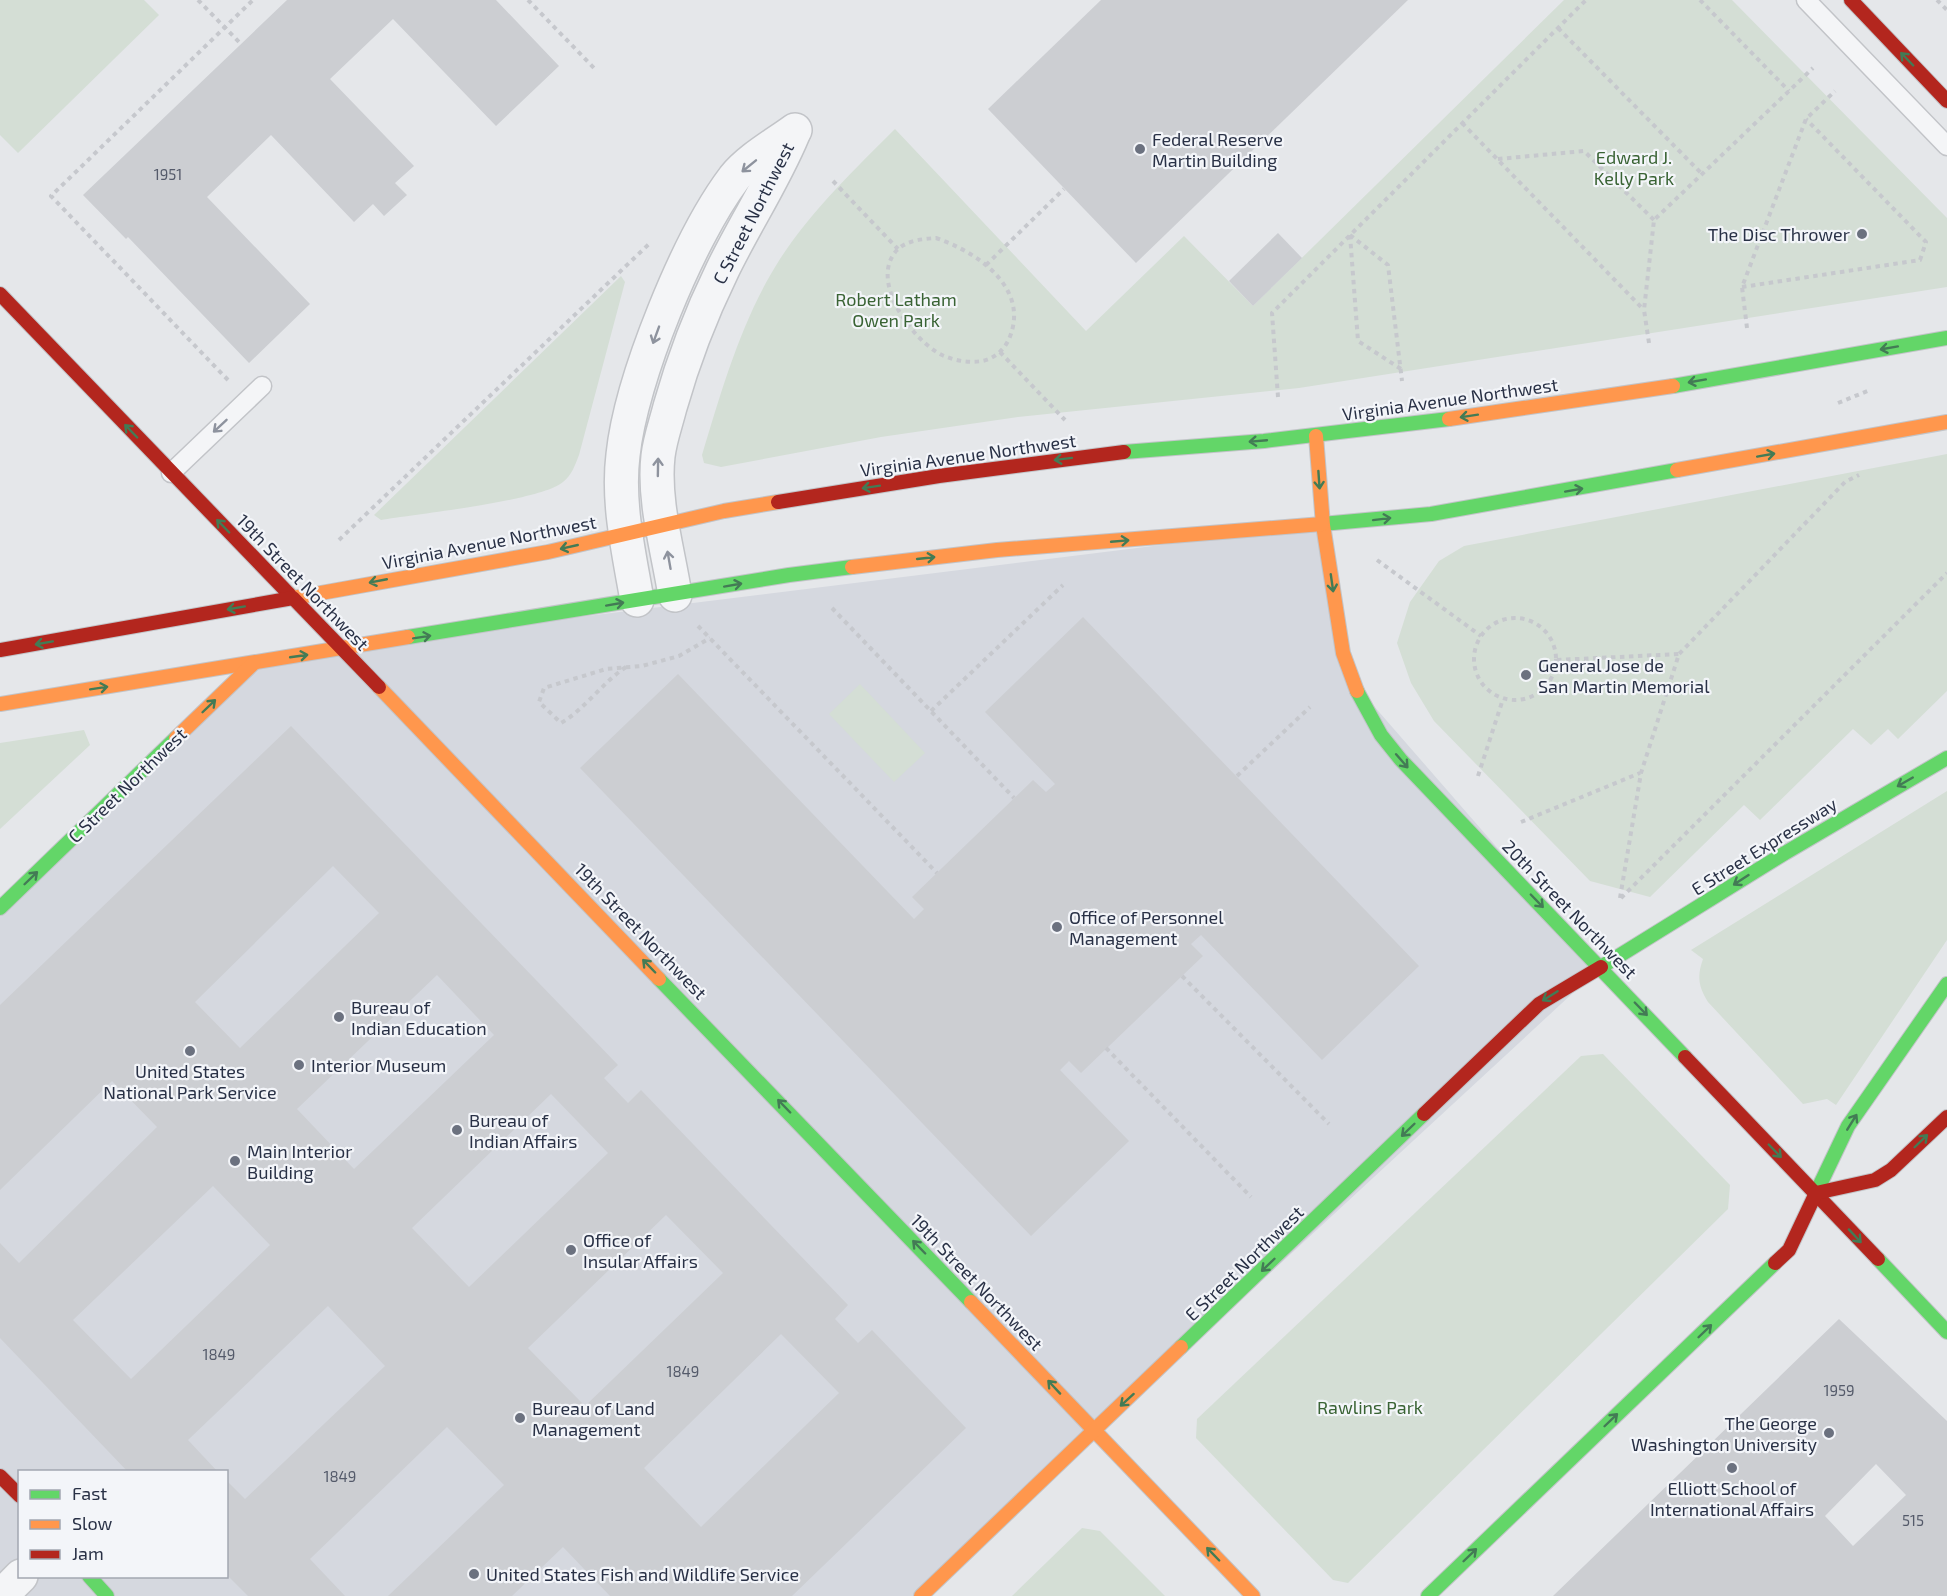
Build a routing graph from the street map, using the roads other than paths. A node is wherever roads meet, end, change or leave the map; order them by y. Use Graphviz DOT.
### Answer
graph roads {
  1 [pos="1806,0"];
  2 [pos="1851,0"];
  3 [pos="1947,101"];
  4 [pos="1947,146"];
  5 [pos="0,294"];
  6 [pos="1947,338"];
  7 [pos="262,386"];
  8 [pos="1947,422"];
  9 [pos="1316,436"];
  10 [pos="171,473"];
  11 [pos="663,525"];
  12 [pos="1323,525"];
  13 [pos="627,534"];
  14 [pos="675,595"];
  15 [pos="293,598"];
  16 [pos="637,600"];
  17 [pos="344,650"];
  18 [pos="0,651"];
  19 [pos="254,663"];
  20 [pos="0,704"];
  21 [pos="1947,758"];
  22 [pos="0,908"];
  23 [pos="1601,967"];
  24 [pos="1947,984"];
  25 [pos="1947,1117"];
  26 [pos="1816,1193"];
  27 [pos="1947,1332"];
  28 [pos="1094,1430"];
  29 [pos="0,1476"];
  30 [pos="18,1494"];
  31 [pos="19,1578"];
  32 [pos="91,1578"];
  33 [pos="1,1596"];
  34 [pos="107,1596"];
  35 [pos="921,1596"];
  36 [pos="1253,1596"];
  37 [pos="1428,1596"];
  1 -- 4 [label="lane"];
  3 -- 2 [label="main road, one-way"];
  10 -- 5 [label="main road, 19th Street Northwest, one-way"];
  6 -- 9 [label="main road, Virginia Avenue Northwest, one-way"];
  7 -- 10 [label="lane, one-way"];
  12 -- 8 [label="main road, one-way"];
  9 -- 11 [label="main road, Virginia Avenue Northwest, one-way"];
  9 -- 12 [label="main road, 20th Street Northwest, one-way"];
  15 -- 10 [label="main road, 19th Street Northwest, one-way"];
  11 -- 13 [label="main road, Virginia Avenue Northwest"];
  11 -- 13 [label="street, C Street Northwest, one-way"];
  14 -- 11 [label="street, C Street Northwest, one-way"];
  14 -- 12 [label="main road, one-way"];
  12 -- 23 [label="main road, 20th Street Northwest, one-way"];
  13 -- 15 [label="main road, Virginia Avenue Northwest, one-way"];
  13 -- 16 [label="street, C Street Northwest"];
  14 -- 16 [label="main road"];
  15 -- 17 [label="main road, 19th Street Northwest"];
  15 -- 18 [label="main road, Virginia Avenue Northwest, one-way"];
  17 -- 16 [label="main road, one-way"];
  19 -- 17 [label="main road, one-way"];
  28 -- 17 [label="main road, 19th Street Northwest, one-way"];
  20 -- 19 [label="main road, one-way"];
  22 -- 19 [label="main road, C Street Northwest, one-way"];
  21 -- 23 [label="main road, E Street Expressway, one-way"];
  23 -- 26 [label="main road, 20th Street Northwest, one-way"];
  23 -- 28 [label="main road, E Street Northwest, one-way"];
  26 -- 24 [label="main road, one-way"];
  26 -- 25 [label="main road, one-way"];
  26 -- 27 [label="main road, 20th Street Northwest, one-way"];
  37 -- 26 [label="main road, one-way"];
  28 -- 35 [label="main road, E Street Northwest"];
  36 -- 28 [label="main road, 19th Street Northwest, one-way"];
  29 -- 30 [label="main road"];
  31 -- 33 [label="street"];
  32 -- 34 [label="main road"];
}
